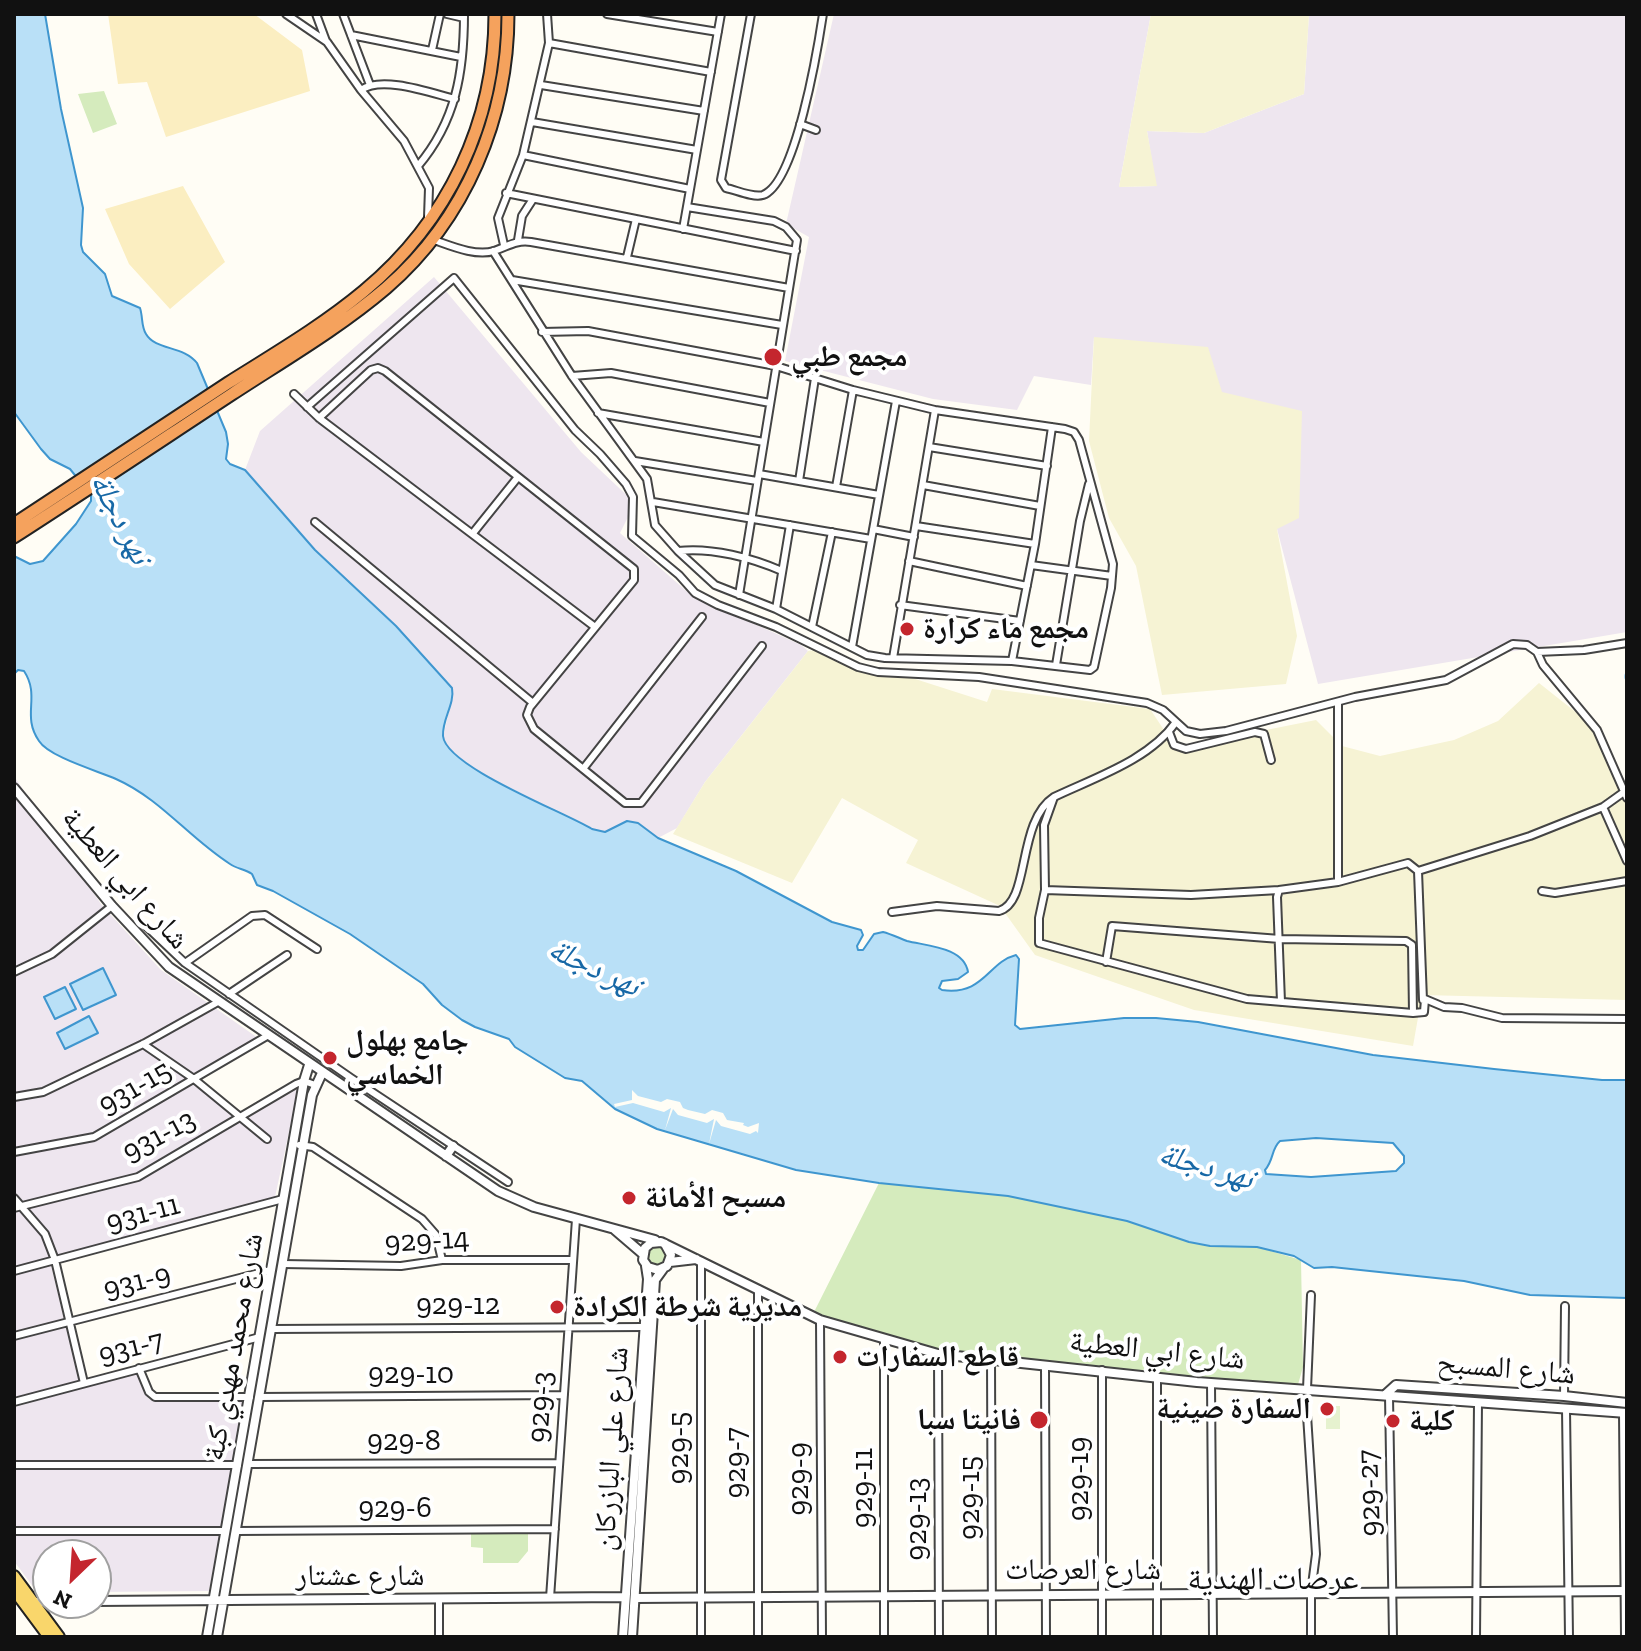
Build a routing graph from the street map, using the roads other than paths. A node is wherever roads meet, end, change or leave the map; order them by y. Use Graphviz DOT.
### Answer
graph roads {
  1 [pos="286,14"];
  2 [pos="316,14"];
  3 [pos="343,14"];
  4 [pos="440,14"];
  5 [pos="447,14"];
  6 [pos="495,14"];
  7 [pos="508,14"];
  8 [pos="547,14"];
  9 [pos="607,14"];
  10 [pos="721,14"];
  11 [pos="751,14"];
  12 [pos="823,14"];
  13 [pos="464,16"];
  14 [pos="718,32"];
  15 [pos="351,35"];
  16 [pos="327,42"];
  17 [pos="549,43"];
  18 [pos="432,50"];
  19 [pos="461,57"];
  20 [pos="711,72"];
  21 [pos="370,85"];
  22 [pos="541,85"];
  23 [pos="361,90"];
  24 [pos="455,99"];
  25 [pos="704,111"];
  26 [pos="532,122"];
  27 [pos="800,124"];
  28 [pos="816,130"];
  29 [pos="697,150"];
  30 [pos="523,155"];
  31 [pos="418,166"];
  32 [pos="690,189"];
  33 [pos="506,193"];
  34 [pos="533,199"];
  35 [pos="687,207"];
  36 [pos="636,219"];
  37 [pos="428,224"];
  38 [pos="683,229"];
  39 [pos="431,239"];
  40 [pos="518,240"];
  41 [pos="504,245"];
  42 [pos="417,247"];
  43 [pos="493,251"];
  44 [pos="796,251"];
  45 [pos="627,257"];
  46 [pos="512,280"];
  47 [pos="789,288"];
  48 [pos="782,325"];
  49 [pos="542,332"];
  50 [pos="776,366"];
  51 [pos="572,376"];
  52 [pos="815,378"];
  53 [pos="853,390"];
  54 [pos="294,394"];
  55 [pos="896,401"];
  56 [pos="770,403"];
  57 [pos="307,407"];
  58 [pos="935,410"];
  59 [pos="597,413"];
  60 [pos="319,418"];
  61 [pos="1052,427"];
  62 [pos="764,442"];
  63 [pos="929,447"];
  64 [pos="634,461"];
  65 [pos="1047,466"];
  66 [pos="518,477"];
  67 [pos="758,477"];
  68 [pos="799,481"];
  69 [pos="1090,481"];
  70 [pos="923,485"];
  71 [pos="836,487"];
  72 [pos="879,495"];
  73 [pos="653,502"];
  74 [pos="1040,506"];
  75 [pos="751,518"];
  76 [pos="315,522"];
  77 [pos="14,524"];
  78 [pos="790,525"];
  79 [pos="916,526"];
  80 [pos="873,529"];
  81 [pos="832,532"];
  82 [pos="473,533"];
  83 [pos="14,537"];
  84 [pos="914,537"];
  85 [pos="871,539"];
  86 [pos="1035,544"];
  87 [pos="678,551"];
  88 [pos="745,558"];
  89 [pos="909,561"];
  90 [pos="1031,565"];
  91 [pos="782,571"];
  92 [pos="1072,571"];
  93 [pos="1112,576"];
  94 [pos="1027,586"];
  95 [pos="739,595"];
  96 [pos="900,605"];
  97 [pos="776,609"];
  98 [pos="702,617"];
  99 [pos="1020,621"];
  100 [pos="595,627"];
  101 [pos="812,627"];
  102 [pos="1627,643"];
  103 [pos="762,646"];
  104 [pos="852,647"];
  105 [pos="1537,652"];
  106 [pos="893,658"];
  107 [pos="1012,661"];
  108 [pos="1056,665"];
  109 [pos="533,703"];
  110 [pos="1338,703"];
  111 [pos="1176,722"];
  112 [pos="1169,732"];
  113 [pos="1271,760"];
  114 [pos="583,769"];
  115 [pos="14,777"];
  116 [pos="14,788"];
  117 [pos="1626,795"];
  118 [pos="1054,797"];
  119 [pos="24,798"];
  120 [pos="1603,807"];
  121 [pos="1627,861"];
  122 [pos="1418,871"];
  123 [pos="1627,881"];
  124 [pos="1338,882"];
  125 [pos="1045,890"];
  126 [pos="1279,890"];
  127 [pos="1542,891"];
  128 [pos="112,906"];
  129 [pos="892,912"];
  130 [pos="145,925"];
  131 [pos="1280,939"];
  132 [pos="317,949"];
  133 [pos="287,955"];
  134 [pos="1106,962"];
  135 [pos="185,963"];
  136 [pos="14,972"];
  137 [pos="229,994"];
  138 [pos="1423,1000"];
  139 [pos="218,1002"];
  140 [pos="1281,1002"];
  141 [pos="1413,1013"];
  142 [pos="1627,1019"];
  143 [pos="267,1036"];
  144 [pos="143,1044"];
  145 [pos="309,1065"];
  146 [pos="322,1073"];
  147 [pos="194,1079"];
  148 [pos="304,1081"];
  149 [pos="315,1085"];
  150 [pos="14,1097"];
  151 [pos="240,1116"];
  152 [pos="267,1139"];
  153 [pos="293,1144"];
  154 [pos="304,1145"];
  155 [pos="453,1146"];
  156 [pos="14,1152"];
  157 [pos="446,1156"];
  158 [pos="508,1182"];
  159 [pos="14,1198"];
  160 [pos="283,1199"];
  161 [pos="18,1207"];
  162 [pos="576,1219"];
  163 [pos="607,1226"];
  164 [pos="663,1243"];
  165 [pos="643,1254"];
  166 [pos="55,1260"];
  167 [pos="442,1260"];
  168 [pos="573,1260"];
  169 [pos="701,1260"];
  170 [pos="283,1264"];
  171 [pos="646,1265"];
  172 [pos="667,1265"];
  173 [pos="271,1270"];
  174 [pos="14,1271"];
  175 [pos="758,1289"];
  176 [pos="1311,1295"];
  177 [pos="1565,1306"];
  178 [pos="270,1307"];
  179 [pos="820,1320"];
  180 [pos="69,1322"];
  181 [pos="568,1326"];
  182 [pos="644,1327"];
  183 [pos="271,1329"];
  184 [pos="14,1336"];
  185 [pos="260,1337"];
  186 [pos="884,1339"];
  187 [pos="938,1354"];
  188 [pos="991,1358"];
  189 [pos="1045,1363"];
  190 [pos="139,1368"];
  191 [pos="1102,1370"];
  192 [pos="1157,1376"];
  193 [pos="84,1383"];
  194 [pos="1211,1383"];
  195 [pos="1307,1389"];
  196 [pos="564,1395"];
  197 [pos="1387,1395"];
  198 [pos="1564,1396"];
  199 [pos="254,1397"];
  200 [pos="14,1402"];
  201 [pos="1478,1402"];
  202 [pos="1627,1403"];
  203 [pos="1566,1409"];
  204 [pos="1625,1413"];
  205 [pos="1307,1415"];
  206 [pos="559,1463"];
  207 [pos="243,1464"];
  208 [pos="14,1465"];
  209 [pos="555,1529"];
  210 [pos="14,1531"];
  211 [pos="231,1531"];
  212 [pos="14,1576"];
  213 [pos="1626,1591"];
  214 [pos="1477,1592"];
  215 [pos="1569,1592"];
  216 [pos="1311,1593"];
  217 [pos="1394,1593"];
  218 [pos="1047,1594"];
  219 [pos="1101,1594"];
  220 [pos="1157,1594"];
  221 [pos="1213,1594"];
  222 [pos="885,1595"];
  223 [pos="939,1595"];
  224 [pos="992,1595"];
  225 [pos="16,1596"];
  226 [pos="758,1596"];
  227 [pos="822,1596"];
  228 [pos="701,1597"];
  229 [pos="550,1598"];
  230 [pos="630,1598"];
  231 [pos="218,1600"];
  232 [pos="439,1600"];
  233 [pos="32,1601"];
  234 [pos="112,1601"];
  235 [pos="46,1619"];
  236 [pos="49,1637"];
  237 [pos="59,1637"];
  238 [pos="207,1637"];
  239 [pos="217,1637"];
  240 [pos="439,1637"];
  241 [pos="623,1637"];
  242 [pos="632,1637"];
  243 [pos="701,1637"];
  244 [pos="758,1637"];
  245 [pos="822,1637"];
  246 [pos="884,1637"];
  247 [pos="939,1637"];
  248 [pos="992,1637"];
  249 [pos="1046,1637"];
  250 [pos="1102,1637"];
  251 [pos="1157,1637"];
  252 [pos="1213,1637"];
  253 [pos="1311,1637"];
  254 [pos="1393,1637"];
  255 [pos="1476,1637"];
  256 [pos="1569,1637"];
  257 [pos="1625,1637"];
  1 -- 16 [label="street"];
  2 -- 16 [label="street"];
  3 -- 15 [label="street"];
  4 -- 18 [label="street"];
  5 -- 13 [label="street"];
  6 -- 37 [label="highway"];
  7 -- 39 [label="highway"];
  8 -- 17 [label="street"];
  9 -- 14 [label="street"];
  10 -- 14 [label="street"];
  11 -- 27 [label="street"];
  12 -- 27 [label="street"];
  13 -- 19 [label="street"];
  14 -- 20 [label="street"];
  15 -- 18 [label="street"];
  15 -- 21 [label="street"];
  16 -- 23 [label="street"];
  17 -- 20 [label="street"];
  17 -- 22 [label="street"];
  18 -- 19 [label="street"];
  19 -- 24 [label="street"];
  20 -- 25 [label="street"];
  21 -- 23 [label="street"];
  21 -- 24 [label="street"];
  22 -- 25 [label="street"];
  22 -- 26 [label="street"];
  23 -- 31 [label="street"];
  24 -- 31 [label="street"];
  25 -- 29 [label="street"];
  26 -- 29 [label="street"];
  26 -- 30 [label="street"];
  27 -- 28 [label="street"];
  29 -- 32 [label="street"];
  30 -- 32 [label="street"];
  30 -- 33 [label="street"];
  31 -- 37 [label="street"];
  32 -- 35 [label="street"];
  33 -- 34 [label="street"];
  33 -- 41 [label="street"];
  34 -- 36 [label="street"];
  34 -- 40 [label="street"];
  35 -- 38 [label="street"];
  35 -- 44 [label="street"];
  36 -- 38 [label="street"];
  36 -- 45 [label="street"];
  37 -- 42 [label="highway"];
  38 -- 44 [label="street"];
  39 -- 42 [label="highway"];
  39 -- 43 [label="street"];
  40 -- 41 [label="street"];
  40 -- 45 [label="street"];
  41 -- 43 [label="street"];
  42 -- 77 [label="highway"];
  42 -- 83 [label="highway"];
  43 -- 46 [label="street"];
  44 -- 47 [label="street"];
  45 -- 47 [label="street"];
  46 -- 48 [label="street"];
  46 -- 49 [label="street"];
  47 -- 48 [label="street"];
  48 -- 50 [label="street"];
  49 -- 50 [label="street"];
  49 -- 51 [label="street"];
  50 -- 52 [label="street"];
  50 -- 56 [label="street"];
  51 -- 56 [label="street"];
  51 -- 59 [label="street"];
  52 -- 53 [label="street"];
  52 -- 68 [label="street"];
  53 -- 55 [label="street"];
  53 -- 71 [label="street"];
  54 -- 57 [label="street"];
  55 -- 58 [label="street"];
  55 -- 72 [label="street"];
  56 -- 62 [label="street"];
  57 -- 60 [label="street"];
  57 -- 111 [label="street"];
  58 -- 61 [label="street"];
  58 -- 63 [label="street"];
  59 -- 62 [label="street"];
  59 -- 64 [label="street"];
  60 -- 66 [label="street"];
  60 -- 82 [label="street"];
  61 -- 65 [label="street"];
  61 -- 69 [label="street"];
  62 -- 67 [label="street"];
  63 -- 65 [label="street"];
  63 -- 70 [label="street"];
  64 -- 67 [label="street"];
  64 -- 73 [label="street"];
  65 -- 74 [label="street"];
  66 -- 82 [label="street"];
  66 -- 100 [label="street"];
  67 -- 68 [label="street"];
  67 -- 75 [label="street"];
  68 -- 71 [label="street"];
  69 -- 92 [label="street"];
  69 -- 93 [label="street"];
  70 -- 74 [label="street"];
  70 -- 79 [label="street"];
  71 -- 72 [label="street"];
  72 -- 80 [label="street"];
  73 -- 75 [label="street"];
  73 -- 87 [label="street"];
  74 -- 86 [label="street"];
  75 -- 78 [label="street"];
  75 -- 88 [label="street"];
  76 -- 109 [label="street"];
  78 -- 81 [label="street"];
  78 -- 91 [label="street"];
  79 -- 84 [label="street"];
  79 -- 86 [label="street"];
  80 -- 84 [label="street"];
  80 -- 85 [label="street"];
  81 -- 85 [label="street"];
  81 -- 101 [label="street"];
  82 -- 100 [label="street"];
  84 -- 89 [label="street"];
  85 -- 104 [label="street"];
  86 -- 90 [label="street"];
  87 -- 88 [label="street"];
  87 -- 95 [label="street"];
  88 -- 91 [label="street"];
  88 -- 95 [label="street"];
  89 -- 94 [label="street"];
  89 -- 96 [label="street"];
  90 -- 92 [label="street"];
  90 -- 94 [label="street"];
  91 -- 97 [label="street"];
  92 -- 93 [label="street"];
  92 -- 108 [label="street"];
  93 -- 108 [label="street"];
  94 -- 99 [label="street"];
  95 -- 97 [label="street"];
  96 -- 99 [label="street"];
  96 -- 106 [label="street"];
  97 -- 101 [label="street"];
  98 -- 114 [label="street"];
  99 -- 107 [label="street"];
  100 -- 109 [label="street"];
  101 -- 104 [label="street"];
  102 -- 105 [label="street"];
  103 -- 114 [label="street"];
  104 -- 106 [label="street"];
  105 -- 110 [label="street"];
  105 -- 117 [label="street"];
  106 -- 107 [label="street"];
  107 -- 108 [label="street"];
  109 -- 114 [label="street"];
  110 -- 111 [label="street"];
  110 -- 124 [label="street"];
  111 -- 112 [label="street"];
  112 -- 113 [label="street"];
  112 -- 118 [label="street"];
  115 -- 119 [label="street, شارع ابي العطية"];
  116 -- 119 [label="street, شارع ابي العطية"];
  117 -- 120 [label="street"];
  118 -- 125 [label="street"];
  118 -- 129 [label="street"];
  119 -- 128 [label="street, شارع ابي العطية"];
  120 -- 121 [label="street"];
  120 -- 122 [label="street"];
  122 -- 124 [label="street"];
  122 -- 138 [label="street"];
  123 -- 127 [label="street"];
  124 -- 126 [label="street"];
  125 -- 126 [label="street"];
  125 -- 134 [label="street"];
  126 -- 131 [label="street"];
  128 -- 136 [label="street"];
  128 -- 139 [label="street, شارع ابي العطية"];
  130 -- 135 [label="street"];
  131 -- 134 [label="street"];
  131 -- 140 [label="street"];
  131 -- 141 [label="street"];
  132 -- 135 [label="street"];
  133 -- 137 [label="street"];
  134 -- 140 [label="street"];
  135 -- 137 [label="street"];
  137 -- 155 [label="street"];
  138 -- 141 [label="street"];
  138 -- 142 [label="street"];
  139 -- 143 [label="street, شارع ابي العطية"];
  139 -- 144 [label="street"];
  140 -- 141 [label="street"];
  143 -- 145 [label="street, شارع ابي العطية"];
  143 -- 147 [label="street, 931-15"];
  144 -- 147 [label="street"];
  144 -- 150 [label="street"];
  145 -- 146 [label="street, شارع ابي العطية"];
  145 -- 148 [label="street, شارع محمد مهدي كبة"];
  146 -- 149 [label="street, شارع محمد مهدي كبة"];
  146 -- 157 [label="street, شارع ابي العطية"];
  147 -- 151 [label="street"];
  147 -- 156 [label="street, 931-15"];
  148 -- 149 [label="street"];
  148 -- 151 [label="street, 931-13"];
  148 -- 153 [label="street, شارع محمد مهدي كبة"];
  149 -- 154 [label="street, شارع محمد مهدي كبة"];
  151 -- 152 [label="street"];
  151 -- 161 [label="street, 931-13"];
  153 -- 154 [label="street"];
  153 -- 160 [label="street, شارع محمد مهدي كبة"];
  154 -- 167 [label="street"];
  154 -- 170 [label="street, شارع محمد مهدي كبة"];
  155 -- 157 [label="street"];
  155 -- 158 [label="street"];
  157 -- 162 [label="street, شارع ابي العطية"];
  159 -- 161 [label="street"];
  160 -- 166 [label="street, 931-11"];
  160 -- 173 [label="street, شارع محمد مهدي كبة"];
  161 -- 166 [label="street"];
  162 -- 163 [label="street, شارع ابي العطية"];
  162 -- 168 [label="street, 929-3"];
  163 -- 164 [label="street, شارع ابي العطية"];
  163 -- 165 [label="street, شارع ابي العطية"];
  164 -- 165 [label="street"];
  164 -- 169 [label="street, شارع ابي العطية"];
  164 -- 172 [label="street"];
  165 -- 171 [label="street"];
  166 -- 174 [label="street, 931-11"];
  166 -- 180 [label="street"];
  167 -- 168 [label="street, 929-14"];
  167 -- 170 [label="street, 929-14"];
  168 -- 181 [label="street, 929-3"];
  169 -- 172 [label="street"];
  169 -- 175 [label="street, شارع ابي العطية"];
  169 -- 228 [label="street, 929-5"];
  170 -- 178 [label="street, شارع محمد مهدي كبة"];
  171 -- 172 [label="street"];
  171 -- 182 [label="street, شارع علي البازركان"];
  172 -- 230 [label="street, شارع علي البازركان"];
  173 -- 178 [label="street, شارع محمد مهدي كبة"];
  173 -- 180 [label="street, 931-9"];
  175 -- 179 [label="street, شارع ابي العطية"];
  175 -- 226 [label="street, 929-7"];
  176 -- 195 [label="street"];
  177 -- 198 [label="street"];
  178 -- 183 [label="street, شارع محمد مهدي كبة"];
  178 -- 185 [label="street, شارع محمد مهدي كبة"];
  179 -- 186 [label="street, شارع ابي العطية"];
  179 -- 227 [label="street, 929-9"];
  180 -- 184 [label="street, 931-9"];
  180 -- 193 [label="street"];
  181 -- 182 [label="street, 929-12"];
  181 -- 183 [label="street, 929-12"];
  181 -- 196 [label="street, 929-3"];
  182 -- 230 [label="street, شارع علي البازركان"];
  183 -- 199 [label="street, شارع محمد مهدي كبة"];
  185 -- 190 [label="street, 931-7"];
  185 -- 199 [label="street, شارع محمد مهدي كبة"];
  186 -- 187 [label="street, شارع ابي العطية"];
  186 -- 222 [label="street, 929-11"];
  187 -- 188 [label="street, شارع ابي العطية"];
  187 -- 223 [label="street, 929-13"];
  188 -- 189 [label="street, شارع ابي العطية"];
  188 -- 224 [label="street, 929-15"];
  189 -- 191 [label="street, شارع ابي العطية"];
  189 -- 218 [label="street"];
  190 -- 193 [label="street, 931-7"];
  190 -- 199 [label="street, 929-10"];
  191 -- 192 [label="street, شارع ابي العطية"];
  191 -- 219 [label="street, 929-19"];
  192 -- 194 [label="street, شارع ابي العطية"];
  192 -- 220 [label="street"];
  193 -- 200 [label="street, 931-7"];
  194 -- 195 [label="street, شارع ابي العطية"];
  194 -- 221 [label="street"];
  195 -- 197 [label="street, شارع ابي العطية"];
  196 -- 199 [label="street, 929-10"];
  196 -- 206 [label="street, 929-3"];
  197 -- 198 [label="street, شارع المسبح"];
  197 -- 201 [label="street, شارع ابي العطية"];
  197 -- 217 [label="street, 929-27"];
  198 -- 202 [label="street, شارع المسبح"];
  199 -- 207 [label="street, شارع محمد مهدي كبة"];
  201 -- 203 [label="street, شارع ابي العطية"];
  201 -- 214 [label="street"];
  203 -- 204 [label="street, شارع ابي العطية"];
  203 -- 215 [label="street"];
  204 -- 213 [label="street"];
  205 -- 216 [label="street"];
  206 -- 207 [label="street, 929-8"];
  206 -- 209 [label="street, 929-3"];
  207 -- 208 [label="street, 929-8"];
  207 -- 211 [label="street, شارع محمد مهدي كبة"];
  209 -- 211 [label="street, 929-6"];
  209 -- 229 [label="street, 929-3"];
  210 -- 211 [label="street, 929-6"];
  211 -- 231 [label="street, شارع محمد مهدي كبة"];
  212 -- 233 [label="main road"];
  213 -- 215 [label="street, شارع العرصات"];
  213 -- 257 [label="street"];
  214 -- 215 [label="street, شارع العرصات"];
  214 -- 217 [label="street, شارع العرصات"];
  214 -- 255 [label="street"];
  215 -- 256 [label="street"];
  216 -- 217 [label="street, شارع العرصات"];
  216 -- 221 [label="street, شارع العرصات"];
  216 -- 253 [label="street"];
  217 -- 254 [label="street, 929-27"];
  218 -- 219 [label="street, شارع العرصات"];
  218 -- 224 [label="street, شارع العرصات"];
  218 -- 249 [label="street"];
  219 -- 220 [label="street, شارع العرصات"];
  219 -- 250 [label="street, 929-19"];
  220 -- 221 [label="street, شارع العرصات"];
  220 -- 251 [label="street"];
  221 -- 252 [label="street"];
  222 -- 223 [label="street, شارع العرصات"];
  222 -- 227 [label="street, شارع العرصات"];
  222 -- 246 [label="street, 929-11"];
  223 -- 224 [label="street, شارع العرصات"];
  223 -- 247 [label="street, 929-13"];
  224 -- 248 [label="street, 929-15"];
  225 -- 236 [label="main road"];
  226 -- 227 [label="street, شارع العرصات"];
  226 -- 228 [label="street, شارع العرصات"];
  226 -- 244 [label="street, 929-7"];
  227 -- 245 [label="street, 929-9"];
  228 -- 230 [label="street, شارع العرصات"];
  228 -- 243 [label="street, 929-5"];
  229 -- 230 [label="street, شارع عشتار"];
  229 -- 232 [label="street, شارع عشتار"];
  230 -- 241 [label="street, شارع علي البازركان"];
  230 -- 242 [label="street, شارع علي البازركان"];
  231 -- 232 [label="street, شارع عشتار"];
  231 -- 234 [label="street, شارع عشتار"];
  231 -- 238 [label="street, شارع محمد مهدي كبة"];
  231 -- 239 [label="street, شارع محمد مهدي كبة"];
  232 -- 240 [label="street"];
  235 -- 237 [label="main road"];
}
